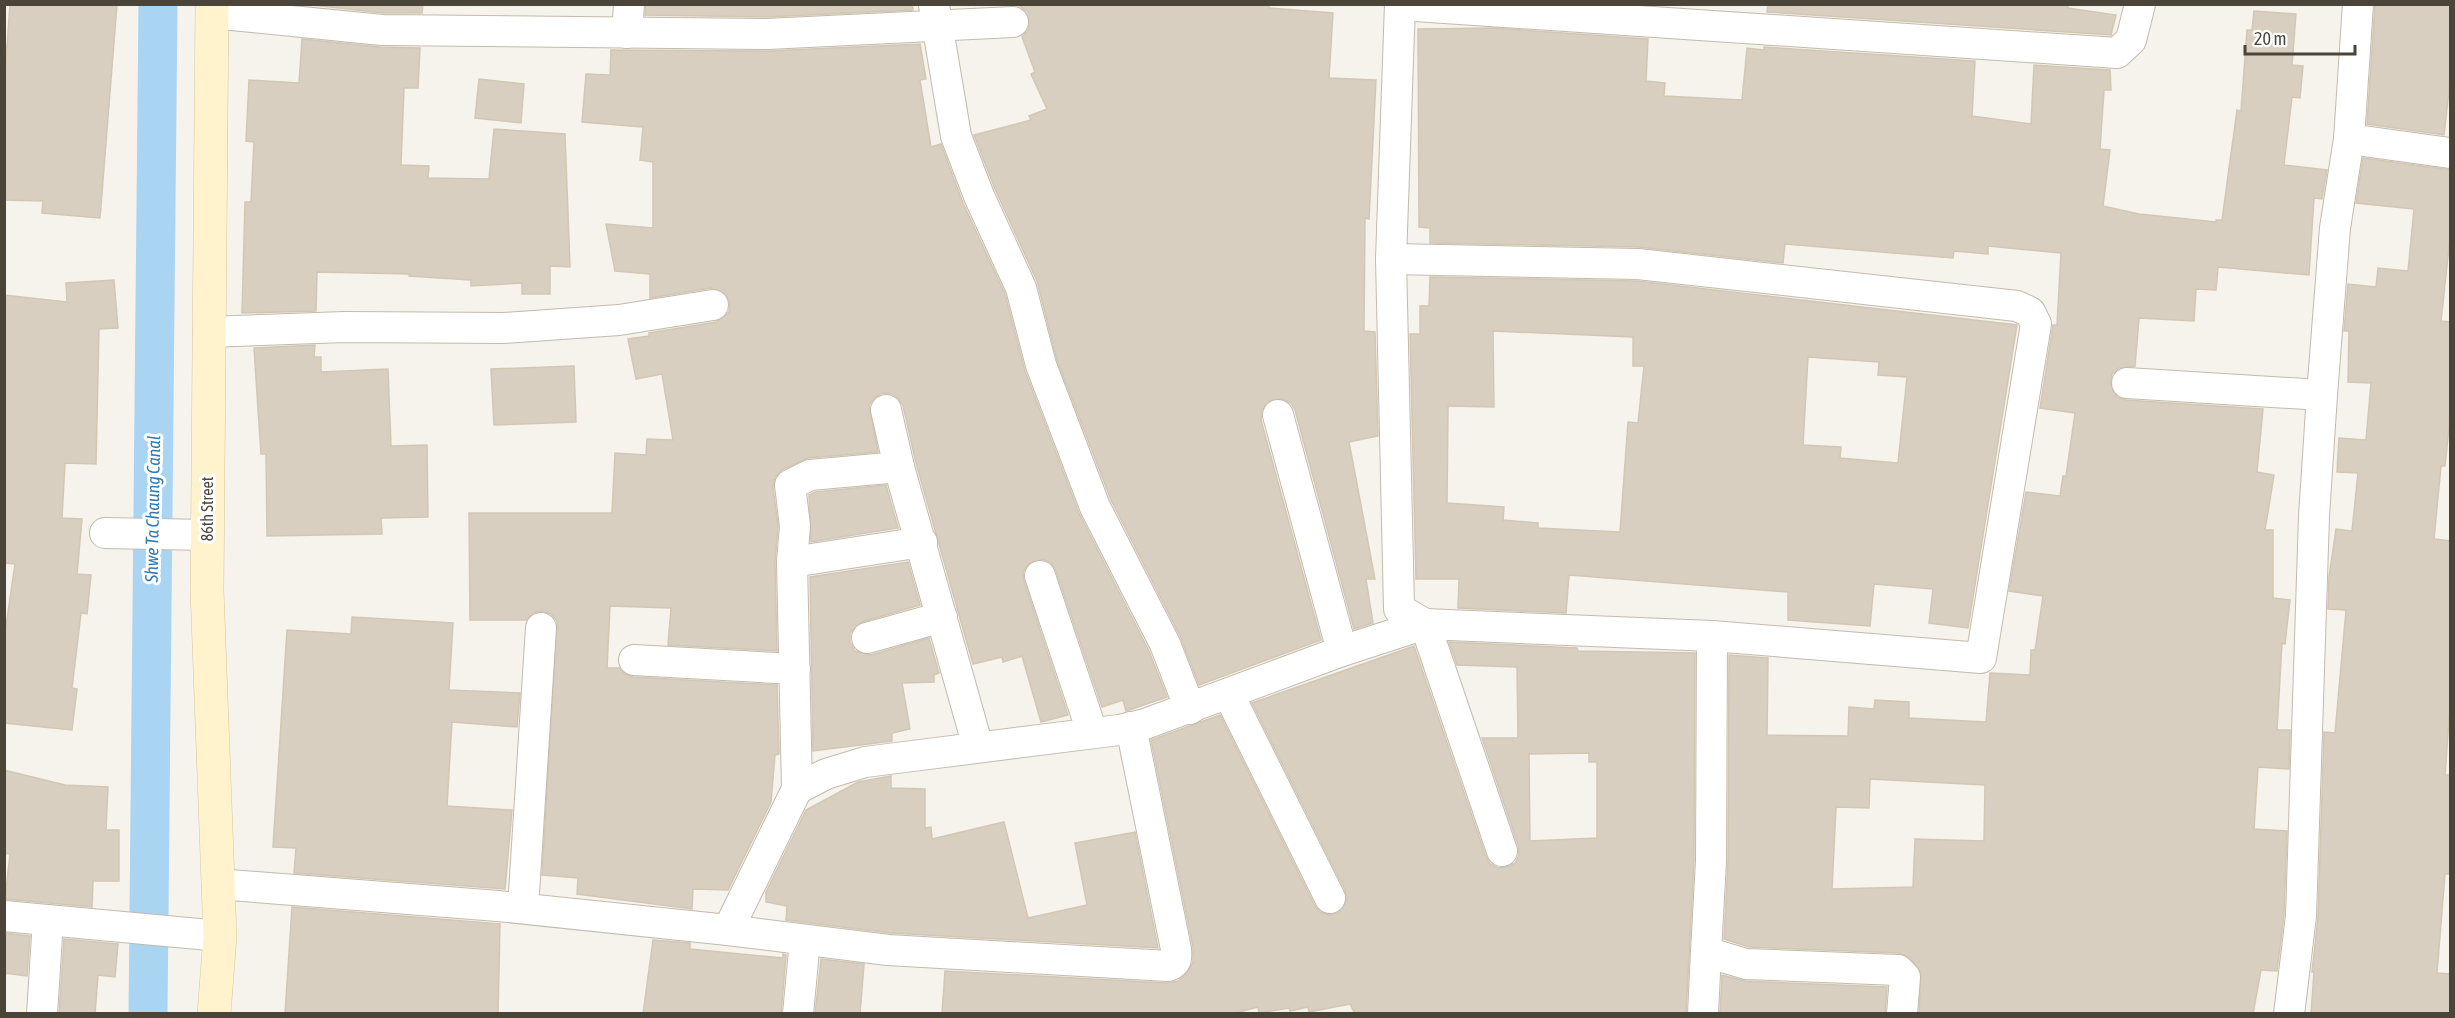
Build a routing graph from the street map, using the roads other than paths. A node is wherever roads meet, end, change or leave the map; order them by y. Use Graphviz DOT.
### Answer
graph roads {
  1 [pos="2140,4"];
  2 [pos="2358,4"];
  3 [pos="1400,5"];
  4 [pos="212,9"];
  5 [pos="935,14"];
  6 [pos="538,18"];
  7 [pos="628,19"];
  8 [pos="1013,22"];
  9 [pos="2349,139"];
  10 [pos="2451,153"];
  11 [pos="1391,259"];
  12 [pos="713,305"];
  13 [pos="208,332"];
  14 [pos="2127,383"];
  15 [pos="2322,395"];
  16 [pos="886,410"];
  17 [pos="1278,415"];
  18 [pos="899,467"];
  19 [pos="117,534"];
  20 [pos="207,536"];
  21 [pos="922,542"];
  22 [pos="792,562"];
  23 [pos="1040,576"];
  24 [pos="942,617"];
  25 [pos="1425,624"];
  26 [pos="541,628"];
  27 [pos="1712,636"];
  28 [pos="867,638"];
  29 [pos="1342,651"];
  30 [pos="634,660"];
  31 [pos="795,669"];
  32 [pos="1228,695"];
  33 [pos="1190,709"];
  34 [pos="1131,727"];
  35 [pos="1092,732"];
  36 [pos="978,747"];
  37 [pos="797,789"];
  38 [pos="1502,851"];
  39 [pos="217,884"];
  40 [pos="1330,898"];
  41 [pos="523,908"];
  42 [pos="4,916"];
  43 [pos="48,920"];
  44 [pos="728,930"];
  45 [pos="220,936"];
  46 [pos="805,940"];
  47 [pos="1706,952"];
  48 [pos="42,1014"];
  49 [pos="214,1014"];
  50 [pos="798,1014"];
  51 [pos="1703,1014"];
  52 [pos="1902,1014"];
  53 [pos="2289,1014"];
  1 -- 3 [label="street"];
  2 -- 9 [label="street"];
  3 -- 11 [label="street"];
  4 -- 6 [label="street"];
  4 -- 13 [label="main road, 86th Street"];
  5 -- 7 [label="street"];
  5 -- 8 [label="street"];
  5 -- 33 [label="street"];
  6 -- 7 [label="street"];
  9 -- 10 [label="street"];
  9 -- 15 [label="street"];
  11 -- 25 [label="street"];
  11 -- 27 [label="street"];
  12 -- 13 [label="street"];
  13 -- 20 [label="main road, 86th Street"];
  14 -- 15 [label="street"];
  15 -- 53 [label="street"];
  16 -- 18 [label="street"];
  17 -- 29 [label="street"];
  18 -- 21 [label="street"];
  18 -- 22 [label="street"];
  19 -- 20 [label="street"];
  20 -- 39 [label="main road, 86th Street"];
  21 -- 22 [label="street"];
  21 -- 24 [label="street"];
  22 -- 31 [label="street"];
  23 -- 35 [label="street"];
  24 -- 28 [label="street"];
  24 -- 36 [label="street"];
  25 -- 27 [label="street"];
  25 -- 29 [label="street"];
  25 -- 38 [label="street"];
  26 -- 41 [label="street"];
  27 -- 47 [label="street"];
  29 -- 32 [label="street"];
  30 -- 31 [label="street"];
  31 -- 37 [label="street"];
  32 -- 33 [label="street"];
  32 -- 40 [label="street"];
  33 -- 34 [label="street"];
  34 -- 35 [label="street"];
  34 -- 46 [label="street"];
  35 -- 36 [label="street"];
  36 -- 37 [label="street"];
  37 -- 44 [label="street"];
  39 -- 41 [label="street"];
  39 -- 45 [label="main road, 86th Street"];
  41 -- 44 [label="street"];
  42 -- 43 [label="street"];
  43 -- 45 [label="street"];
  43 -- 48 [label="street"];
  44 -- 46 [label="street"];
  45 -- 49 [label="main road, 86th Street"];
  46 -- 50 [label="street"];
  47 -- 51 [label="street"];
  47 -- 52 [label="street"];
}
